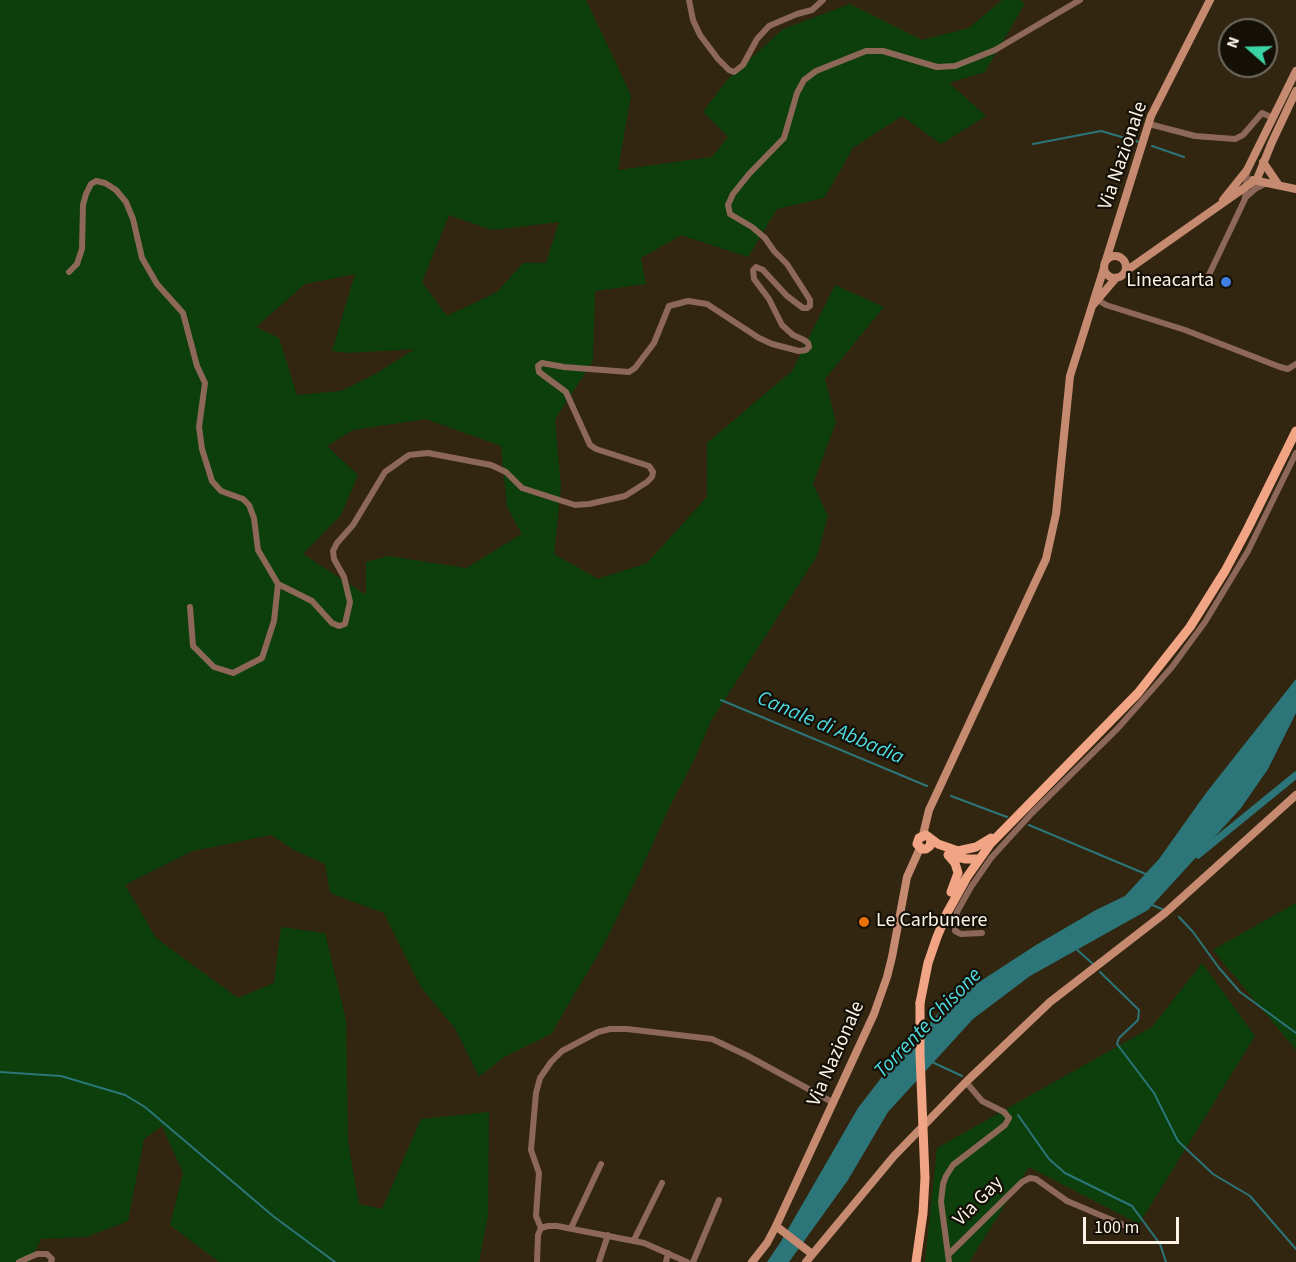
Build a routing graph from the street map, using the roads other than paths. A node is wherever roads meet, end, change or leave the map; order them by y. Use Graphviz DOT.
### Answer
graph roads {
  1 [pos="689,0"];
  2 [pos="823,0"];
  3 [pos="1080,0"];
  4 [pos="1210,0"];
  5 [pos="1296,71"];
  6 [pos="1296,91"];
  7 [pos="1273,118"];
  8 [pos="1149,124"];
  9 [pos="1255,155"];
  10 [pos="1264,163"];
  11 [pos="1247,170"];
  12 [pos="1254,182"];
  13 [pos="1267,183"];
  14 [pos="1278,184"];
  15 [pos="1246,188"];
  16 [pos="1296,189"];
  17 [pos="1245,199"];
  18 [pos="1212,211"];
  19 [pos="1113,239"];
  20 [pos="1147,255"];
  21 [pos="1121,257"];
  22 [pos="1105,264"];
  23 [pos="1126,271"];
  24 [pos="69,272"];
  25 [pos="1116,278"];
  26 [pos="1206,281"];
  27 [pos="1098,300"];
  28 [pos="1090,310"];
  29 [pos="1296,364"];
  30 [pos="1296,431"];
  31 [pos="1296,453"];
  32 [pos="278,584"];
  33 [pos="190,607"];
  34 [pos="1296,795"];
  35 [pos="1010,824"];
  36 [pos="926,843"];
  37 [pos="948,855"];
  38 [pos="979,859"];
  39 [pos="982,933"];
  40 [pos="924,982"];
  41 [pos="966,1082"];
  42 [pos="834,1103"];
  43 [pos="601,1164"];
  44 [pos="662,1183"];
  45 [pos="719,1200"];
  46 [pos="776,1226"];
  47 [pos="542,1228"];
  48 [pos="571,1228"];
  49 [pos="1133,1228"];
  50 [pos="608,1235"];
  51 [pos="634,1240"];
  52 [pos="668,1253"];
  53 [pos="809,1258"];
  54 [pos="949,1259"];
  55 [pos="19,1262"];
  56 [pos="51,1262"];
  57 [pos="537,1262"];
  58 [pos="598,1262"];
  59 [pos="666,1262"];
  60 [pos="687,1262"];
  61 [pos="693,1262"];
  62 [pos="752,1262"];
  63 [pos="916,1262"];
  1 -- 2 [label="street"];
  3 -- 32 [label="street"];
  4 -- 8 [label="main road, Via Nazionale"];
  5 -- 7 [label="main road"];
  6 -- 10 [label="main road"];
  7 -- 8 [label="street"];
  7 -- 9 [label="main road"];
  8 -- 19 [label="main road, Via Nazionale"];
  9 -- 10 [label="main road"];
  9 -- 11 [label="main road"];
  10 -- 12 [label="main road"];
  10 -- 14 [label="main road"];
  11 -- 12 [label="main road"];
  11 -- 15 [label="street"];
  11 -- 18 [label="main road"];
  12 -- 13 [label="main road"];
  12 -- 15 [label="main road"];
  13 -- 14 [label="main road"];
  13 -- 17 [label="street"];
  14 -- 16 [label="main road"];
  15 -- 17 [label="street"];
  15 -- 18 [label="main road"];
  17 -- 26 [label="street"];
  18 -- 20 [label="main road"];
  19 -- 21 [label="main road"];
  19 -- 22 [label="main road, Via Nazionale"];
  20 -- 21 [label="main road"];
  20 -- 23 [label="main road"];
  21 -- 22 [label="main road"];
  21 -- 23 [label="main road"];
  22 -- 25 [label="main road"];
  22 -- 28 [label="main road, Via Nazionale"];
  23 -- 25 [label="main road"];
  24 -- 32 [label="street"];
  25 -- 27 [label="main road"];
  27 -- 28 [label="main road"];
  27 -- 29 [label="street"];
  28 -- 36 [label="main road, Via Nazionale"];
  30 -- 35 [label="main road"];
  31 -- 39 [label="street"];
  32 -- 33 [label="street"];
  34 -- 41 [label="main road"];
  35 -- 36 [label="main road"];
  35 -- 38 [label="main road"];
  36 -- 37 [label="main road"];
  36 -- 42 [label="main road, Via Nazionale"];
  37 -- 38 [label="main road"];
  37 -- 40 [label="main road"];
  38 -- 40 [label="main road"];
  40 -- 63 [label="main road, bridge"];
  41 -- 53 [label="main road"];
  41 -- 54 [label="street, Via Gay"];
  42 -- 46 [label="main road, Via Nazionale"];
  42 -- 47 [label="street"];
  43 -- 48 [label="street"];
  44 -- 51 [label="street"];
  45 -- 61 [label="street"];
  46 -- 53 [label="main road"];
  46 -- 62 [label="main road, Via Nazionale"];
  47 -- 48 [label="street"];
  47 -- 57 [label="street"];
  48 -- 50 [label="street"];
  49 -- 54 [label="street, Via Gay"];
  50 -- 51 [label="street"];
  50 -- 58 [label="street"];
  51 -- 52 [label="street"];
  52 -- 59 [label="street"];
  52 -- 60 [label="street"];
  55 -- 56 [label="street"];
}
